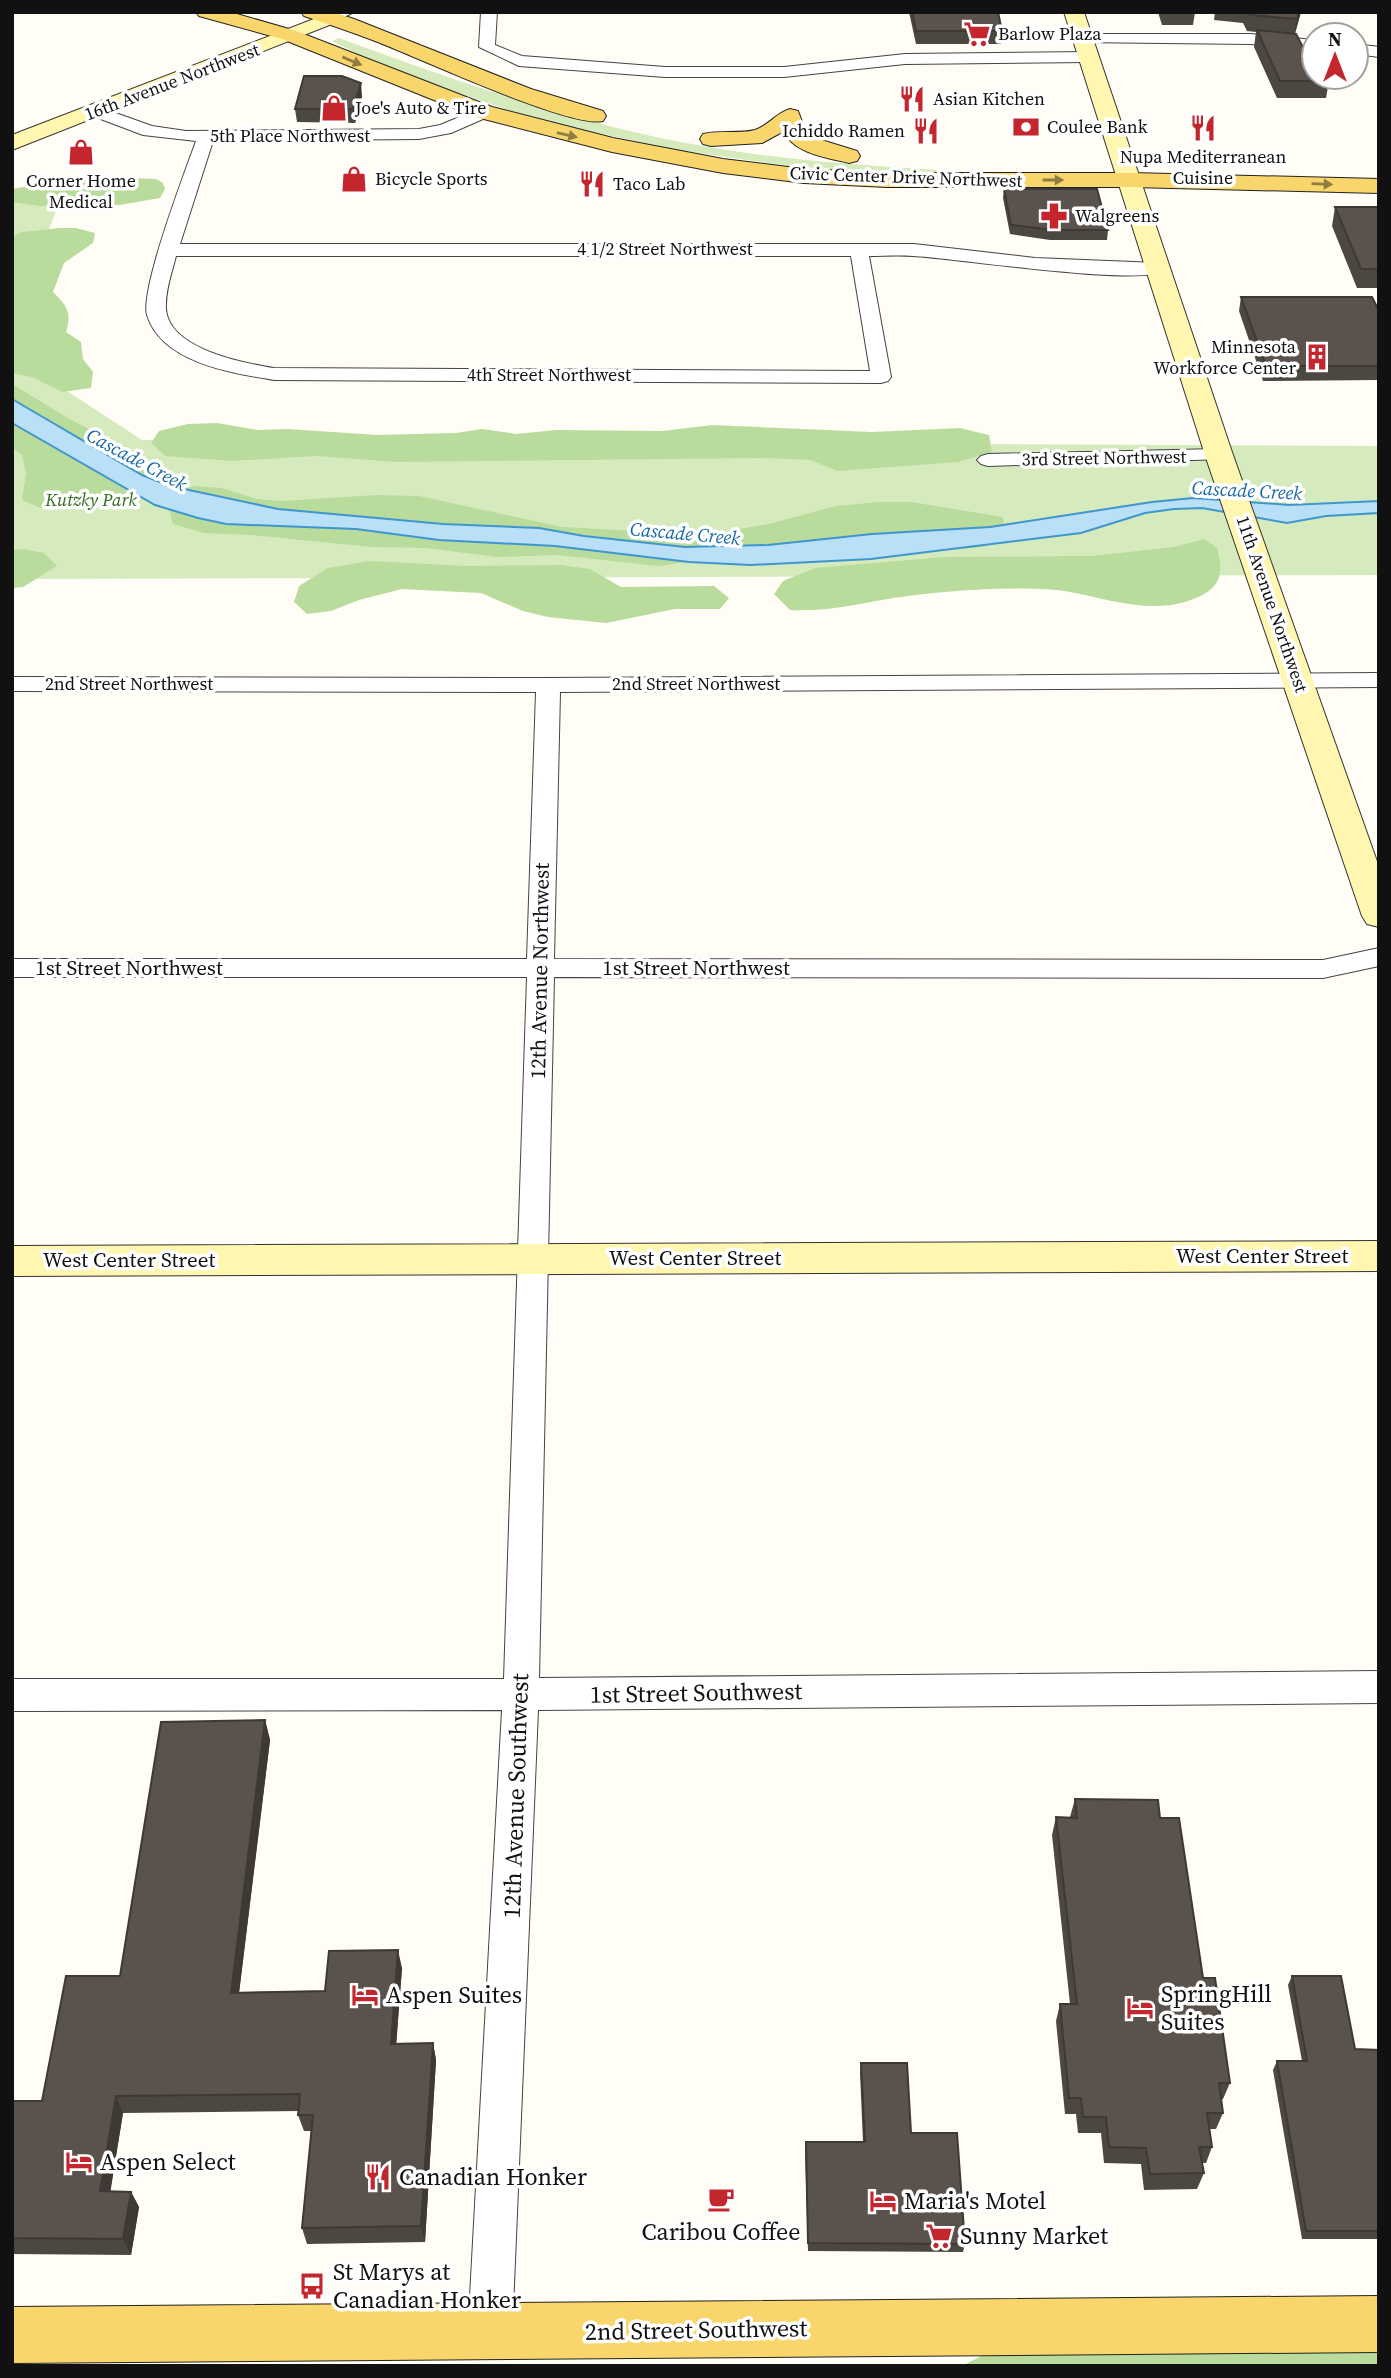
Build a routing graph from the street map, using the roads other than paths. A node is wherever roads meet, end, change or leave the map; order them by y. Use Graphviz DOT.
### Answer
graph roads {
  1 [pos="206,12"];
  2 [pos="1074,12"];
  3 [pos="488,13"];
  4 [pos="332,14"];
  5 [pos="289,35"];
  6 [pos="1300,43"];
  7 [pos="1086,48"];
  8 [pos="96,111"];
  9 [pos="484,112"];
  10 [pos="617,122"];
  11 [pos="206,136"];
  12 [pos="12,143"];
  13 [pos="849,156"];
  14 [pos="1379,169"];
  15 [pos="1127,171"];
  16 [pos="1379,186"];
  17 [pos="859,249"];
  18 [pos="170,250"];
  19 [pos="1158,269"];
  20 [pos="1219,455"];
  21 [pos="988,460"];
  22 [pos="1299,680"];
  23 [pos="1379,680"];
  24 [pos="12,684"];
  25 [pos="548,685"];
  26 [pos="1379,916"];
  27 [pos="1379,957"];
  28 [pos="12,968"];
  29 [pos="540,968"];
  30 [pos="1379,1256"];
  31 [pos="533,1258"];
  32 [pos="12,1261"];
  33 [pos="1379,1687"];
  34 [pos="521,1694"];
  35 [pos="12,1695"];
  36 [pos="1379,2324"];
  37 [pos="490,2333"];
  38 [pos="12,2335"];
  1 -- 5 [label="main road, Civic Center Drive Northwest"];
  2 -- 7 [label="main road, 11th Avenue Northwest"];
  3 -- 7 [label="street"];
  4 -- 5 [label="main road, 16th Avenue Northwest"];
  4 -- 10 [label="main road"];
  5 -- 8 [label="main road, 16th Avenue Northwest"];
  5 -- 9 [label="main road, Civic Center Drive Northwest, one-way"];
  6 -- 7 [label="street"];
  7 -- 15 [label="main road, 11th Avenue Northwest"];
  8 -- 11 [label="street, 5th Place Northwest"];
  8 -- 12 [label="main road, 16th Avenue Northwest"];
  9 -- 11 [label="street, 5th Place Northwest"];
  9 -- 15 [label="main road, Civic Center Drive Northwest, one-way"];
  11 -- 18 [label="street"];
  13 -- 13 [label="main road, Civic Center Drive Northwest"];
  13 -- 15 [label="main road, Civic Center Drive Northwest"];
  14 -- 15 [label="main road, Civic Center Drive Northwest"];
  15 -- 16 [label="main road, Civic Center Drive Northwest, one-way"];
  15 -- 19 [label="main road, 11th Avenue Northwest"];
  17 -- 18 [label="street, 4 1/2 Street Northwest"];
  17 -- 18 [label="street, 4th Street Northwest"];
  17 -- 19 [label="street, 4 1/2 Street Northwest"];
  19 -- 20 [label="main road, 11th Avenue Northwest"];
  20 -- 21 [label="street, 3rd Street Northwest"];
  20 -- 22 [label="main road, 11th Avenue Northwest"];
  22 -- 23 [label="street, 2nd Street Northwest"];
  22 -- 25 [label="street, 2nd Street Northwest"];
  22 -- 26 [label="main road, 11th Avenue Northwest"];
  24 -- 25 [label="street, 2nd Street Northwest"];
  25 -- 29 [label="street, 12th Avenue Northwest"];
  27 -- 29 [label="street, 1st Street Northwest"];
  28 -- 29 [label="street, 1st Street Northwest"];
  29 -- 31 [label="street, 12th Avenue Northwest"];
  30 -- 31 [label="main road, West Center Street"];
  31 -- 32 [label="main road, West Center Street"];
  31 -- 34 [label="street, 12th Avenue Southwest"];
  33 -- 34 [label="street, 1st Street Southwest"];
  34 -- 35 [label="street, 1st Street Southwest"];
  34 -- 37 [label="street, 12th Avenue Southwest"];
  36 -- 37 [label="main road, 2nd Street Southwest"];
  37 -- 38 [label="main road, 2nd Street Southwest"];
}
